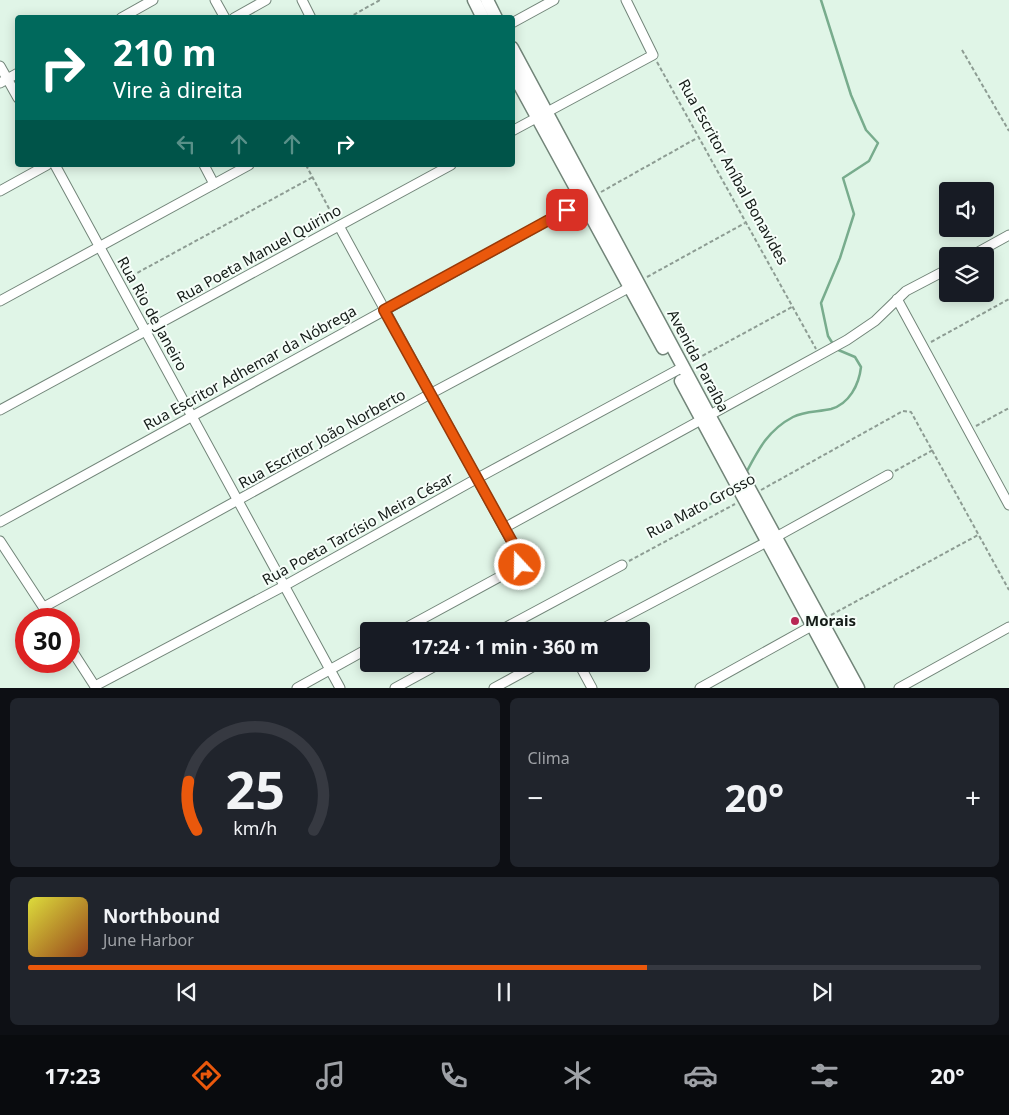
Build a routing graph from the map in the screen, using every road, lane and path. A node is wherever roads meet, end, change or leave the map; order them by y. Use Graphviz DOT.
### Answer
graph roads {
  1 [pos="153,0"];
  2 [pos="215,0"];
  3 [pos="266,0"];
  4 [pos="302,0"];
  5 [pos="380,0"];
  6 [pos="474,0"];
  7 [pos="487,0"];
  8 [pos="554,0"];
  9 [pos="626,0"];
  10 [pos="126,15"];
  11 [pos="223,15"];
  12 [pos="239,15"];
  13 [pos="310,15"];
  14 [pos="353,15"];
  15 [pos="482,15"];
  16 [pos="494,15"];
  17 [pos="515,21"];
  18 [pos="962,50"];
  19 [pos="515,54"];
  20 [pos="653,55"];
  21 [pos="0,66"];
  22 [pos="515,75"];
  23 [pos="4,81"];
  24 [pos="15,94"];
  25 [pos="543,115"];
  26 [pos="515,130"];
  27 [pos="1009,131"];
  28 [pos="698,138"];
  29 [pos="43,167"];
  30 [pos="56,167"];
  31 [pos="205,167"];
  32 [pos="245,167"];
  33 [pos="307,167"];
  34 [pos="447,167"];
  35 [pos="312,177"];
  36 [pos="214,184"];
  37 [pos="0,191"];
  38 [pos="588,199"];
  39 [pos="745,223"];
  40 [pos="339,226"];
  41 [pos="1009,235"];
  42 [pos="100,247"];
  43 [pos="987,247"];
  44 [pos="939,274"];
  45 [pos="119,283"];
  46 [pos="634,284"];
  47 [pos="897,299"];
  48 [pos="1009,299"];
  49 [pos="0,300"];
  50 [pos="792,307"];
  51 [pos="384,310"];
  52 [pos="146,332"];
  53 [pos="922,346"];
  54 [pos="820,355"];
  55 [pos="679,369"];
  56 [pos="430,394"];
  57 [pos="1009,408"];
  58 [pos="0,410"];
  59 [pos="192,416"];
  60 [pos="705,418"];
  61 [pos="967,430"];
  62 [pos="933,450"];
  63 [pos="888,474"];
  64 [pos="476,479"];
  65 [pos="743,488"];
  66 [pos="238,501"];
  67 [pos="1009,505"];
  68 [pos="0,522"];
  69 [pos="504,528"];
  70 [pos="978,535"];
  71 [pos="772,539"];
  72 [pos="0,541"];
  73 [pos="622,565"];
  74 [pos="284,586"];
  75 [pos="1009,590"];
  76 [pos="44,607"];
  77 [pos="417,622"];
  78 [pos="516,622"];
  79 [pos="615,622"];
  80 [pos="817,623"];
  81 [pos="1009,627"];
  82 [pos="360,653"];
  83 [pos="80,663"];
  84 [pos="330,669"];
  85 [pos="424,672"];
  86 [pos="523,672"];
  87 [pos="583,672"];
  88 [pos="95,687"];
  89 [pos="297,688"];
  90 [pos="340,688"];
  91 [pos="395,688"];
  92 [pos="494,688"];
  93 [pos="592,688"];
  94 [pos="700,688"];
  95 [pos="846,688"];
  96 [pos="858,688"];
  97 [pos="898,688"];
  1 -- 10 [label="street"];
  2 -- 11 [label="street"];
  3 -- 12 [label="street"];
  4 -- 13 [label="street"];
  5 -- 14 [label="path"];
  6 -- 15 [label="street"];
  7 -- 16 [label="street"];
  8 -- 17 [label="street"];
  9 -- 20 [label="street"];
  18 -- 27 [label="path"];
  19 -- 25 [label="street, Avenida Paraíba"];
  20 -- 25 [label="street"];
  20 -- 28 [label="path, Rua Escritor Aníbal Bonavides"];
  21 -- 23 [label="street"];
  22 -- 25 [label="street, Avenida Paraíba"];
  23 -- 24 [label="street"];
  25 -- 26 [label="street"];
  25 -- 38 [label="street, Avenida Paraíba"];
  28 -- 38 [label="path"];
  28 -- 39 [label="path, Rua Escritor Aníbal Bonavides"];
  29 -- 37 [label="street"];
  30 -- 42 [label="street, Rua Rio de Janeiro"];
  31 -- 36 [label="street"];
  32 -- 36 [label="street"];
  33 -- 35 [label="path"];
  34 -- 40 [label="street, Rua Poeta Manuel Quirino"];
  35 -- 40 [label="path"];
  35 -- 45 [label="path"];
  36 -- 42 [label="street"];
  38 -- 46 [label="street, Avenida Paraíba"];
  38 -- 51 [label="street, Rua Escritor Adhemar da Nóbrega"];
  39 -- 46 [label="path"];
  39 -- 50 [label="path, Rua Escritor Aníbal Bonavides"];
  40 -- 51 [label="street"];
  40 -- 52 [label="street, Rua Poeta Manuel Quirino"];
  41 -- 43 [label="street"];
  42 -- 45 [label="street, Rua Rio de Janeiro"];
  42 -- 49 [label="street"];
  44 -- 47 [label="street"];
  45 -- 52 [label="street, Rua Rio de Janeiro"];
  46 -- 55 [label="street, Avenida Paraíba"];
  46 -- 56 [label="street, Rua Escritor João Norberto"];
  47 -- 53 [label="street"];
  47 -- 54 [label="street"];
  48 -- 53 [label="path"];
  50 -- 54 [label="path, Rua Escritor Aníbal Bonavides"];
  50 -- 55 [label="path"];
  51 -- 56 [label="street"];
  51 -- 59 [label="street, Rua Escritor Adhemar da Nóbrega"];
  52 -- 58 [label="street, Rua Poeta Manuel Quirino"];
  52 -- 59 [label="street, Rua Rio de Janeiro"];
  53 -- 61 [label="street"];
  54 -- 60 [label="street"];
  55 -- 60 [label="street, Avenida Paraíba"];
  55 -- 64 [label="street, Rua Poeta Tarcísio Meira César"];
  56 -- 64 [label="street"];
  56 -- 66 [label="street, Rua Escritor João Norberto"];
  57 -- 61 [label="path"];
  59 -- 66 [label="street, Rua Rio de Janeiro"];
  59 -- 68 [label="street, Rua Escritor Adhemar da Nóbrega"];
  60 -- 65 [label="street, Avenida Paraíba"];
  60 -- 69 [label="street"];
  61 -- 67 [label="street"];
  62 -- 63 [label="path"];
  62 -- 65 [label="path, Rua Mato Grosso"];
  62 -- 70 [label="path"];
  63 -- 71 [label="street"];
  64 -- 69 [label="street"];
  64 -- 74 [label="street, Rua Poeta Tarcísio Meira César"];
  65 -- 71 [label="street, Avenida Paraíba"];
  65 -- 73 [label="path, Rua Mato Grosso"];
  66 -- 74 [label="street, Rua Rio de Janeiro"];
  66 -- 76 [label="street, Rua Escritor João Norberto"];
  69 -- 77 [label="street"];
  70 -- 75 [label="path"];
  70 -- 80 [label="path"];
  71 -- 79 [label="street"];
  71 -- 80 [label="street, Avenida Paraíba"];
  72 -- 76 [label="street"];
  73 -- 78 [label="street"];
  74 -- 84 [label="street, Rua Rio de Janeiro"];
  74 -- 88 [label="street, Rua Poeta Tarcísio Meira César"];
  80 -- 94 [label="street"];
  80 -- 95 [label="street, Avenida Paraíba"];
  80 -- 96 [label="street, Avenida Paraíba"];
  81 -- 97 [label="street"];
  82 -- 84 [label="street"];
  83 -- 88 [label="street"];
  84 -- 89 [label="street"];
  84 -- 90 [label="street, Rua Rio de Janeiro"];
  85 -- 91 [label="street"];
  86 -- 92 [label="street"];
  87 -- 93 [label="street"];
}
